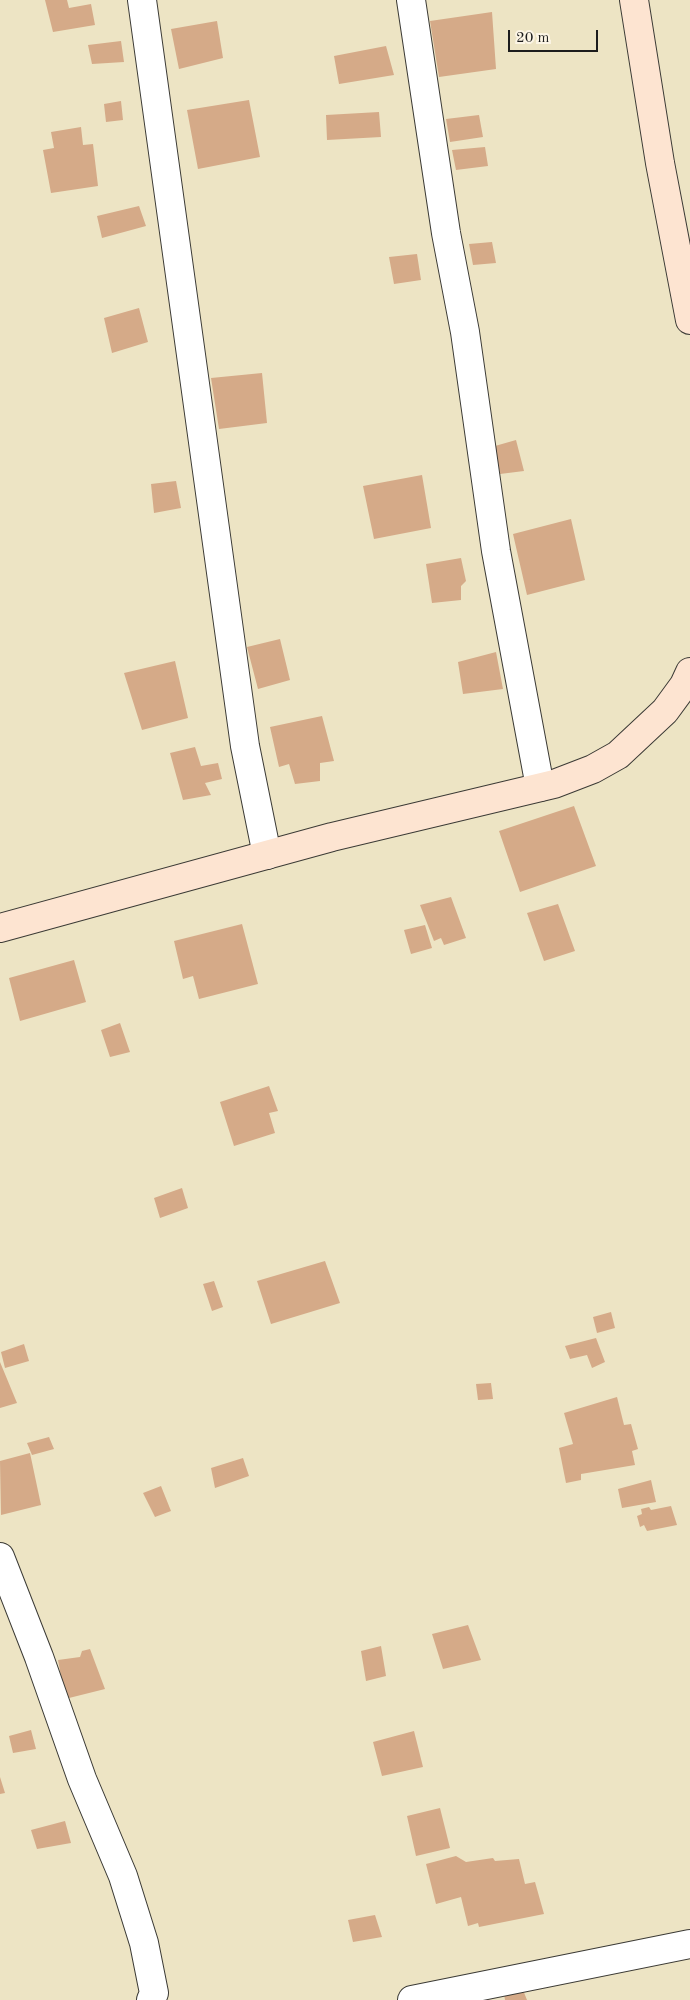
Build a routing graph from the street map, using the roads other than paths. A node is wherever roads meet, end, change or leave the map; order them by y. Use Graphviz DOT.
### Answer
graph roads {
  1 [pos="142,0"];
  2 [pos="411,0"];
  3 [pos="634,0"];
  4 [pos="690,320"];
  5 [pos="690,672"];
  6 [pos="540,787"];
  7 [pos="268,855"];
  8 [pos="0,928"];
  9 [pos="0,1557"];
  10 [pos="690,1944"];
  11 [pos="151,2000"];
  12 [pos="412,2000"];
  1 -- 7 [label="street"];
  2 -- 6 [label="street"];
  3 -- 4 [label="street"];
  5 -- 6 [label="street"];
  6 -- 7 [label="street"];
  7 -- 8 [label="street"];
  9 -- 11 [label="street"];
  10 -- 12 [label="street"];
}
